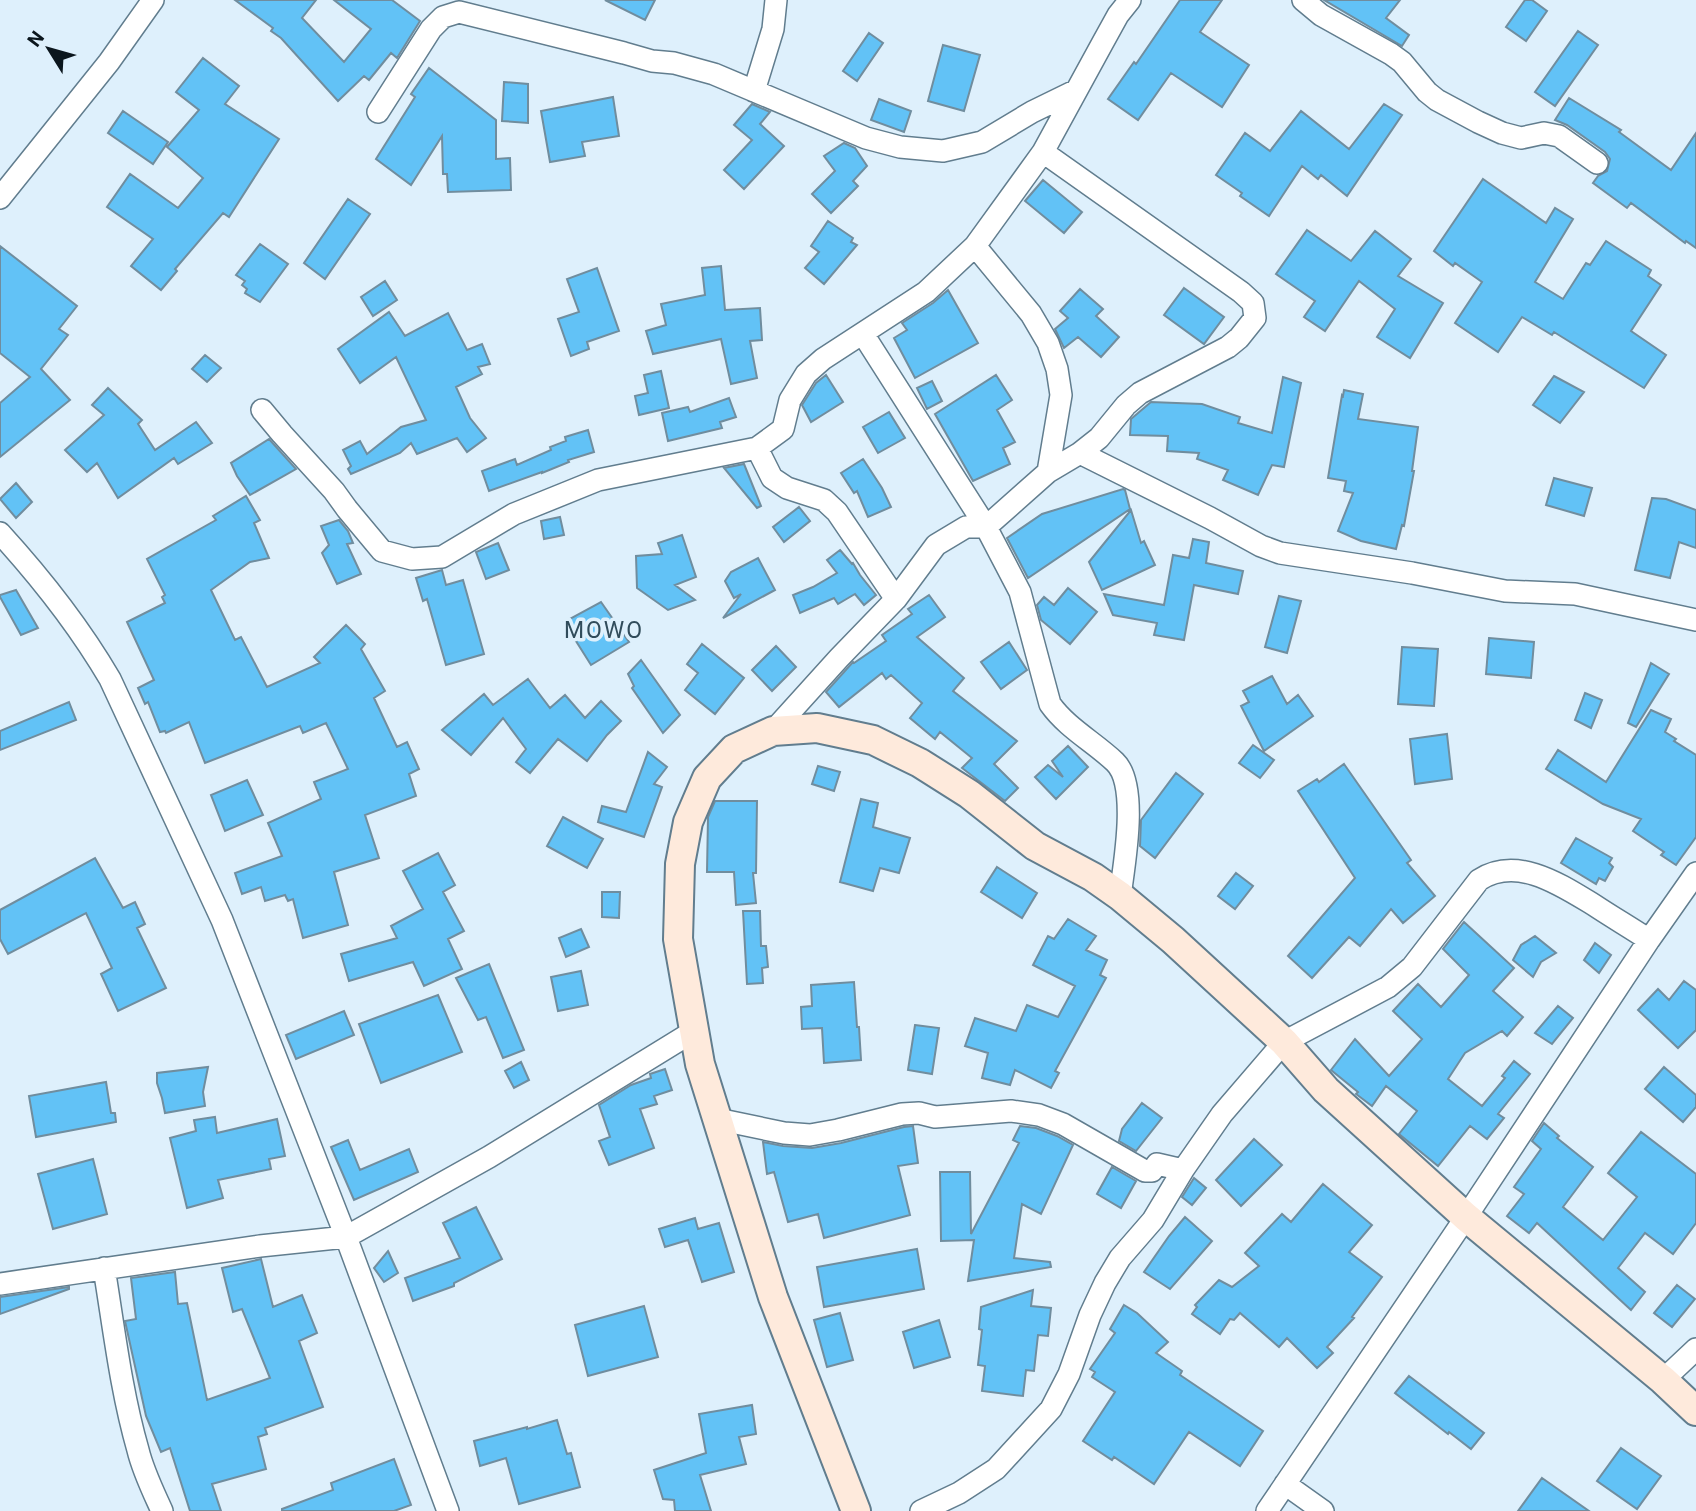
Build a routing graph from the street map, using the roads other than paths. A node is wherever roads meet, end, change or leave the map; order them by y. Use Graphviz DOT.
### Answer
graph roads {
  1 [pos="153,0"];
  2 [pos="776,0"];
  3 [pos="1130,0"];
  4 [pos="1303,0"];
  5 [pos="754,90"];
  6 [pos="1075,91"];
  7 [pos="378,112"];
  8 [pos="1043,152"];
  9 [pos="1597,163"];
  10 [pos="0,198"];
  11 [pos="975,246"];
  12 [pos="863,334"];
  13 [pos="262,410"];
  14 [pos="757,448"];
  15 [pos="1080,453"];
  16 [pos="1048,472"];
  17 [pos="986,527"];
  18 [pos="0,533"];
  19 [pos="896,599"];
  20 [pos="1696,620"];
  21 [pos="773,731"];
  22 [pos="1696,873"];
  23 [pos="1120,896"];
  24 [pos="1649,940"];
  25 [pos="694,1031"];
  26 [pos="1284,1042"];
  27 [pos="717,1119"];
  28 [pos="1183,1170"];
  29 [pos="1466,1217"];
  30 [pos="346,1237"];
  31 [pos="104,1268"];
  32 [pos="0,1284"];
  33 [pos="1696,1349"];
  34 [pos="1663,1380"];
  35 [pos="1696,1411"];
  36 [pos="1285,1484"];
  37 [pos="162,1511"];
  38 [pos="449,1511"];
  39 [pos="856,1511"];
  40 [pos="921,1511"];
  41 [pos="1267,1511"];
  42 [pos="1323,1511"];
  1 -- 10 [label="street"];
  2 -- 5 [label="street"];
  3 -- 6 [label="street"];
  4 -- 9 [label="street"];
  5 -- 6 [label="street"];
  5 -- 7 [label="street"];
  6 -- 8 [label="street"];
  8 -- 11 [label="street"];
  8 -- 15 [label="street"];
  11 -- 12 [label="street"];
  11 -- 16 [label="street"];
  12 -- 14 [label="street"];
  12 -- 17 [label="street"];
  13 -- 14 [label="street"];
  14 -- 19 [label="street"];
  15 -- 16 [label="street"];
  15 -- 20 [label="street"];
  16 -- 17 [label="street"];
  17 -- 19 [label="street"];
  17 -- 23 [label="street"];
  18 -- 30 [label="street"];
  19 -- 21 [label="street"];
  21 -- 23 [label="street"];
  21 -- 25 [label="street"];
  22 -- 24 [label="street"];
  23 -- 26 [label="street"];
  24 -- 26 [label="street"];
  24 -- 29 [label="street"];
  25 -- 27 [label="street"];
  25 -- 30 [label="street"];
  26 -- 28 [label="street"];
  26 -- 29 [label="street"];
  27 -- 28 [label="street"];
  27 -- 39 [label="street"];
  28 -- 40 [label="street"];
  29 -- 34 [label="street"];
  29 -- 36 [label="street"];
  30 -- 31 [label="street"];
  30 -- 38 [label="street"];
  31 -- 32 [label="street"];
  31 -- 37 [label="street"];
  33 -- 34 [label="street"];
  34 -- 35 [label="street"];
  36 -- 41 [label="street"];
  36 -- 42 [label="street"];
}
